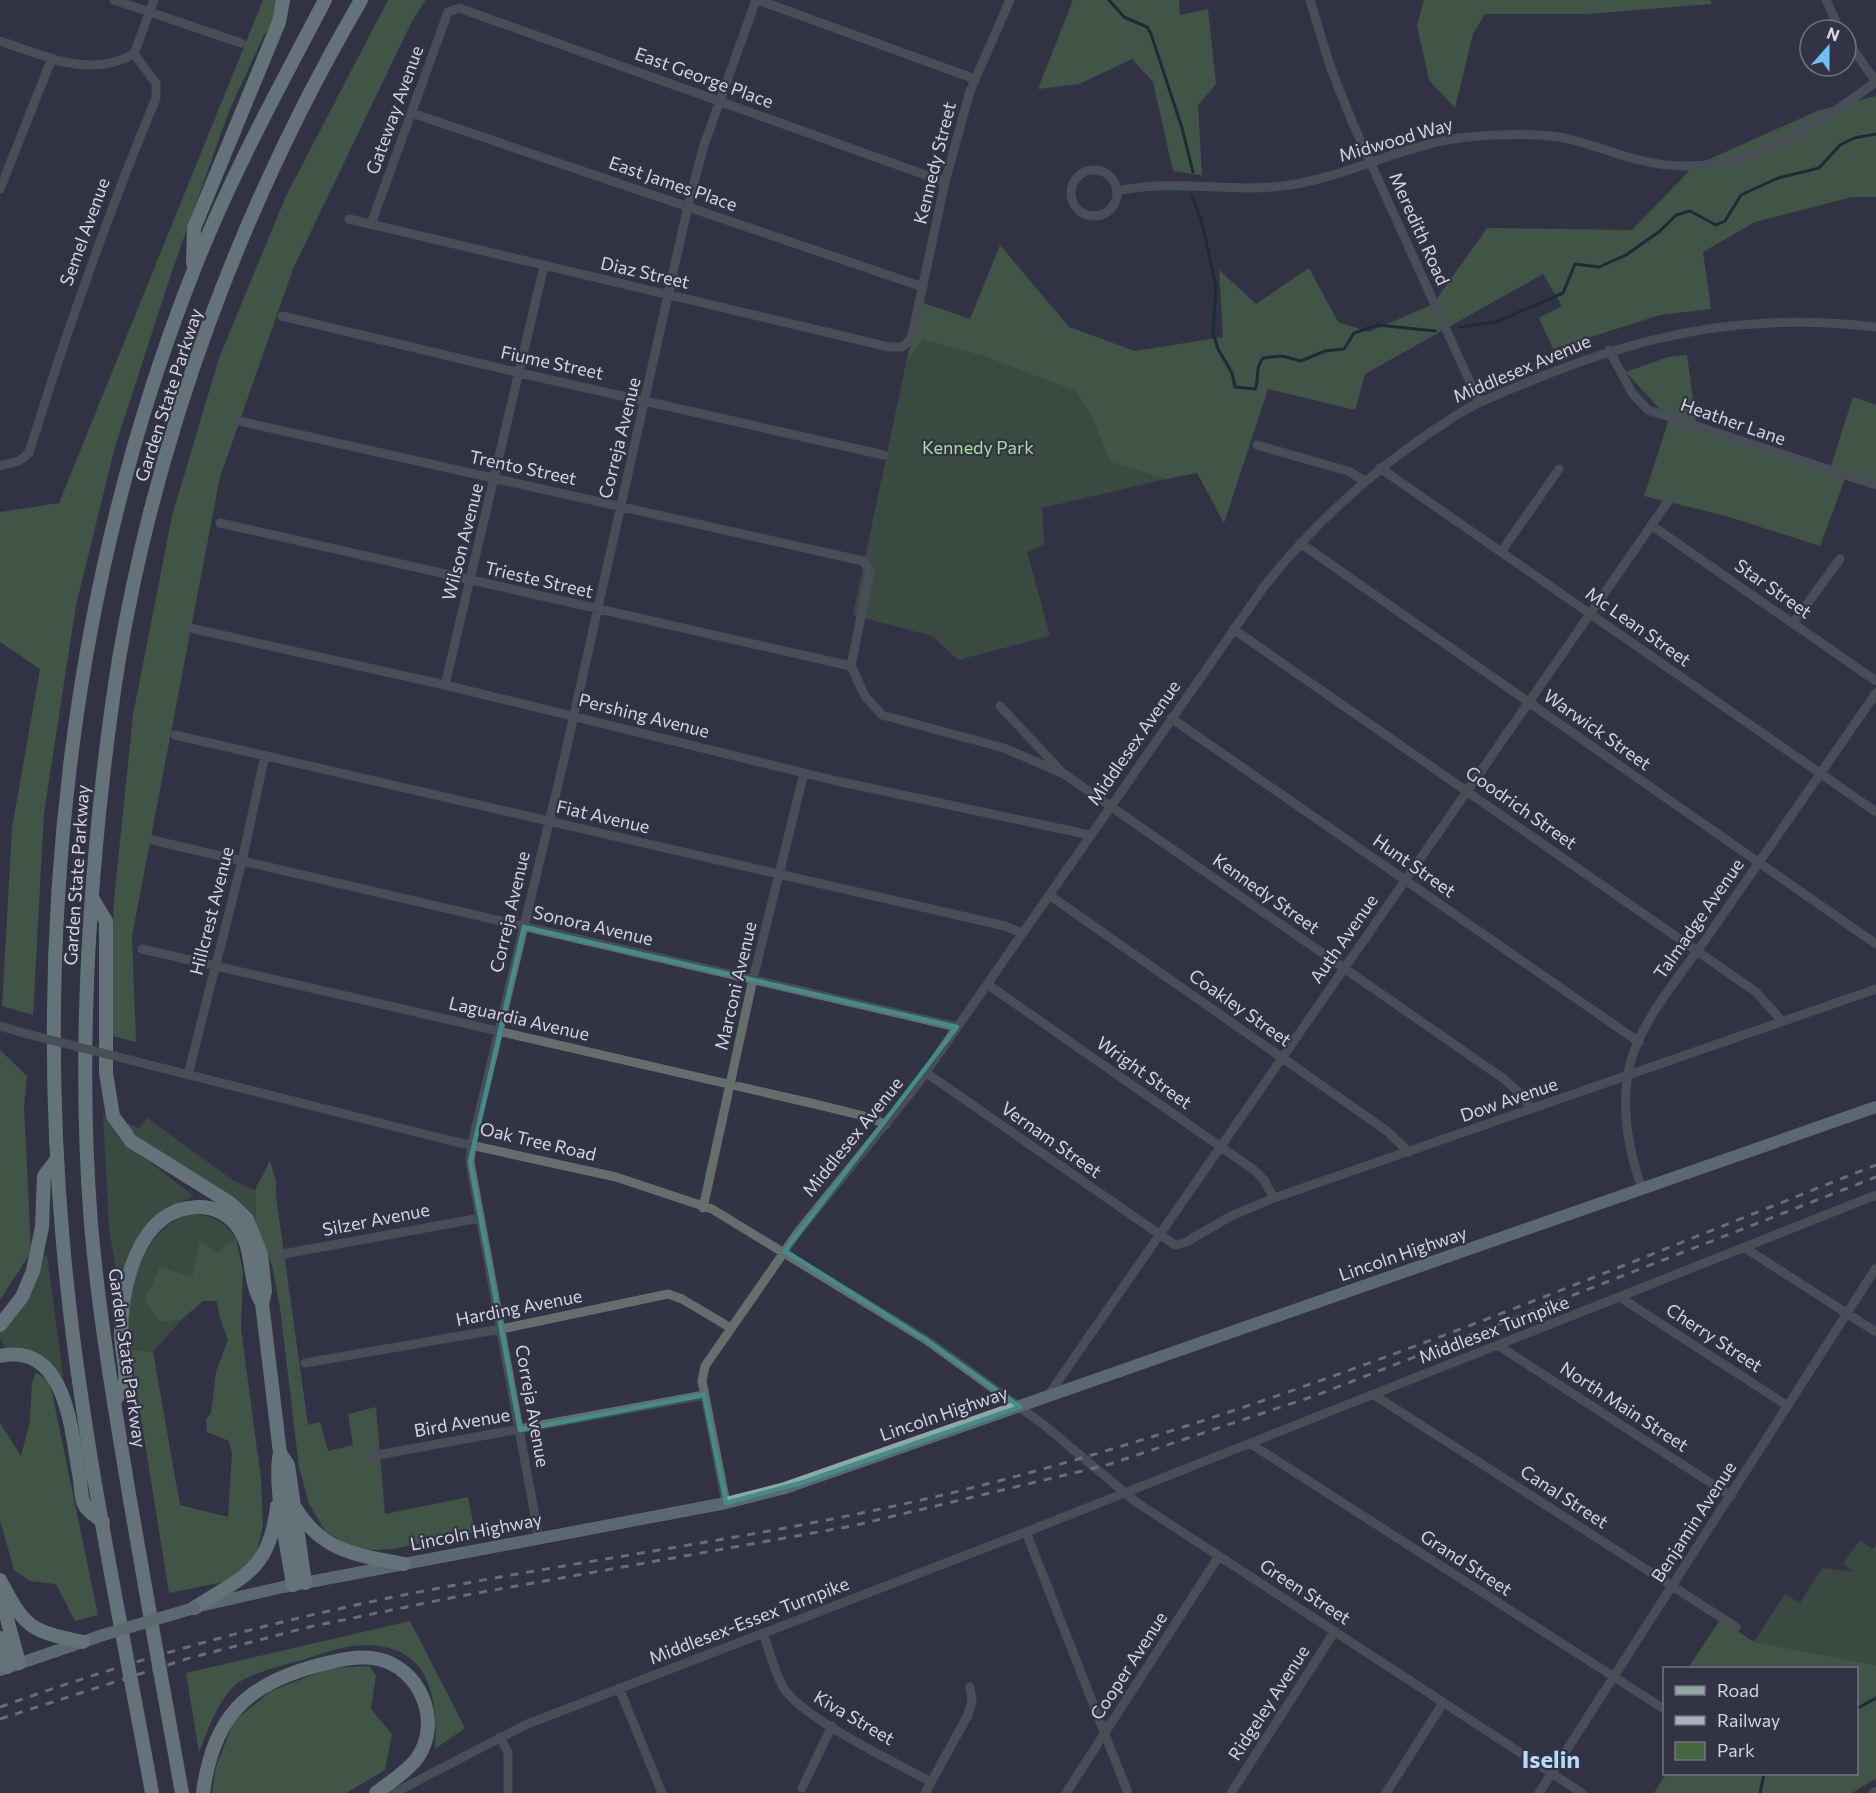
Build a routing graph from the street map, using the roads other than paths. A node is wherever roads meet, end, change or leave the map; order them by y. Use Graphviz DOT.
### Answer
graph roads {
  1 [pos="114,0"];
  2 [pos="154,0"];
  3 [pos="283,0"];
  4 [pos="325,0"];
  5 [pos="362,0"];
  6 [pos="757,0"];
  7 [pos="1010,0"];
  8 [pos="1310,0"];
  9 [pos="1826,0"];
  10 [pos="451,9"];
  11 [pos="150,12"];
  12 [pos="1834,18"];
  13 [pos="0,41"];
  14 [pos="241,44"];
  15 [pos="134,54"];
  16 [pos="1858,56"];
  17 [pos="52,58"];
  18 [pos="975,79"];
  19 [pos="1876,82"];
  20 [pos="719,101"];
  21 [pos="411,113"];
  22 [pos="0,155"];
  23 [pos="11,158"];
  24 [pos="1370,162"];
  25 [pos="945,182"];
  26 [pos="0,189"];
  27 [pos="1117,191"];
  28 [pos="688,206"];
  29 [pos="349,219"];
  30 [pos="371,224"];
  31 [pos="544,266"];
  32 [pos="193,271"];
  33 [pos="923,287"];
  34 [pos="670,297"];
  35 [pos="282,316"];
  36 [pos="1876,327"];
  37 [pos="910,340"];
  38 [pos="1609,350"];
  39 [pos="520,374"];
  40 [pos="646,400"];
  41 [pos="1479,402"];
  42 [pos="239,421"];
  43 [pos="1257,445"];
  44 [pos="884,454"];
  45 [pos="0,466"];
  46 [pos="1380,468"];
  47 [pos="1559,469"];
  48 [pos="495,480"];
  49 [pos="1365,481"];
  50 [pos="1876,485"];
  51 [pos="1669,500"];
  52 [pos="620,505"];
  53 [pos="220,523"];
  54 [pos="1651,525"];
  55 [pos="1300,543"];
  56 [pos="1501,552"];
  57 [pos="1840,559"];
  58 [pos="470,581"];
  59 [pos="597,611"];
  60 [pos="1590,613"];
  61 [pos="1793,623"];
  62 [pos="190,628"];
  63 [pos="1233,629"];
  64 [pos="851,666"];
  65 [pos="1876,681"];
  66 [pos="445,685"];
  67 [pos="1876,693"];
  68 [pos="1528,702"];
  69 [pos="1000,706"];
  70 [pos="573,716"];
  71 [pos="1171,717"];
  72 [pos="175,735"];
  73 [pos="265,755"];
  74 [pos="804,773"];
  75 [pos="1821,773"];
  76 [pos="1064,774"];
  77 [pos="1467,790"];
  78 [pos="1111,806"];
  79 [pos="1876,812"];
  80 [pos="548,821"];
  81 [pos="1090,835"];
  82 [pos="152,840"];
  83 [pos="242,861"];
  84 [pos="1759,862"];
  85 [pos="779,874"];
  86 [pos="1405,879"];
  87 [pos="1049,895"];
  88 [pos="92,898"];
  89 [pos="524,927"];
  90 [pos="1022,933"];
  91 [pos="1876,944"];
  92 [pos="142,949"];
  93 [pos="1697,951"];
  94 [pos="217,965"];
  95 [pos="1344,968"];
  96 [pos="753,980"];
  97 [pos="987,984"];
  98 [pos="1876,989"];
  99 [pos="1782,1021"];
  100 [pos="0,1026"];
  101 [pos="957,1027"];
  102 [pos="499,1031"];
  103 [pos="1639,1042"];
  104 [pos="1282,1058"];
  105 [pos="925,1072"];
  106 [pos="188,1075"];
  107 [pos="1629,1076"];
  108 [pos="730,1084"];
  109 [pos="1876,1107"];
  110 [pos="1531,1109"];
  111 [pos="886,1125"];
  112 [pos="472,1143"];
  113 [pos="1220,1146"];
  114 [pos="1409,1152"];
  115 [pos="57,1159"];
  116 [pos="1642,1188"];
  117 [pos="1876,1195"];
  118 [pos="1274,1198"];
  119 [pos="703,1208"];
  120 [pos="480,1218"];
  121 [pos="1158,1235"];
  122 [pos="1745,1248"];
  123 [pos="785,1251"];
  124 [pos="278,1255"];
  125 [pos="1876,1268"];
  126 [pos="1621,1298"];
  127 [pos="262,1303"];
  128 [pos="1847,1314"];
  129 [pos="0,1325"];
  130 [pos="731,1328"];
  131 [pos="501,1329"];
  132 [pos="1876,1332"];
  133 [pos="1499,1346"];
  134 [pos="0,1356"];
  135 [pos="305,1362"];
  136 [pos="704,1395"];
  137 [pos="1374,1395"];
  138 [pos="1047,1397"];
  139 [pos="114,1402"];
  140 [pos="1788,1406"];
  141 [pos="1020,1407"];
  142 [pos="520,1430"];
  143 [pos="1251,1444"];
  144 [pos="280,1453"];
  145 [pos="367,1457"];
  146 [pos="279,1486"];
  147 [pos="1123,1493"];
  148 [pos="1731,1496"];
  149 [pos="726,1503"];
  150 [pos="293,1504"];
  151 [pos="103,1522"];
  152 [pos="1026,1532"];
  153 [pos="539,1538"];
  154 [pos="1219,1556"];
  155 [pos="404,1564"];
  156 [pos="0,1580"];
  157 [pos="299,1584"];
  158 [pos="1672,1586"];
  159 [pos="0,1593"];
  160 [pos="194,1608"];
  161 [pos="1737,1627"];
  162 [pos="1335,1631"];
  163 [pos="764,1634"];
  164 [pos="0,1638"];
  165 [pos="83,1642"];
  166 [pos="9,1667"];
  167 [pos="1614,1677"];
  168 [pos="970,1687"];
  169 [pos="619,1688"];
  170 [pos="1443,1703"];
  171 [pos="1663,1708"];
  172 [pos="832,1726"];
  173 [pos="1105,1733"];
  174 [pos="500,1737"];
  175 [pos="1552,1774"];
  176 [pos="931,1782"];
  177 [pos="802,1788"];
  178 [pos="152,1793"];
  179 [pos="182,1793"];
  180 [pos="203,1793"];
  181 [pos="376,1793"];
  182 [pos="394,1793"];
  183 [pos="508,1793"];
  184 [pos="662,1793"];
  185 [pos="925,1793"];
  186 [pos="1066,1793"];
  187 [pos="1128,1793"];
  188 [pos="1231,1793"];
  189 [pos="1386,1793"];
  190 [pos="1539,1793"];
  191 [pos="1582,1793"];
  1 -- 11 [label="street"];
  2 -- 11 [label="street"];
  3 -- 32 [label="highway"];
  4 -- 32 [label="highway, Garden State Parkway"];
  5 -- 88 [label="highway, Garden State Parkway"];
  6 -- 18 [label="street"];
  6 -- 20 [label="street, Correja Avenue"];
  7 -- 18 [label="street, Kennedy Street"];
  8 -- 24 [label="street, Meredith Road"];
  9 -- 12 [label="street"];
  10 -- 20 [label="street, East George Place"];
  10 -- 21 [label="street, Gateway Avenue"];
  11 -- 14 [label="street"];
  11 -- 15 [label="street"];
  13 -- 17 [label="street"];
  15 -- 17 [label="street"];
  15 -- 45 [label="street, Semel Avenue"];
  16 -- 19 [label="street"];
  17 -- 23 [label="street"];
  18 -- 25 [label="street, Kennedy Street"];
  19 -- 24 [label="street, Midwood Way"];
  20 -- 25 [label="street, East George Place"];
  20 -- 28 [label="street, Correja Avenue"];
  21 -- 28 [label="street, East James Place"];
  21 -- 30 [label="street, Gateway Avenue"];
  22 -- 23 [label="street"];
  23 -- 26 [label="street"];
  24 -- 27 [label="street, Midwood Way"];
  24 -- 41 [label="street, Meredith Road"];
  25 -- 33 [label="street, Kennedy Street"];
  27 -- 27 [label="street"];
  28 -- 33 [label="street, East James Place"];
  28 -- 34 [label="street, Correja Avenue"];
  29 -- 30 [label="street, Diaz Street"];
  30 -- 31 [label="street, Diaz Street"];
  31 -- 34 [label="street, Diaz Street"];
  31 -- 39 [label="street, Wilson Avenue"];
  32 -- 115 [label="highway, Garden State Parkway"];
  33 -- 37 [label="street, Kennedy Street"];
  34 -- 37 [label="street, Diaz Street"];
  34 -- 40 [label="street, Correja Avenue"];
  35 -- 39 [label="street, Fiume Street"];
  36 -- 38 [label="street, Middlesex Avenue"];
  38 -- 41 [label="street, Middlesex Avenue"];
  38 -- 50 [label="street, Heather Lane"];
  39 -- 40 [label="street, Fiume Street"];
  39 -- 48 [label="street, Wilson Avenue"];
  40 -- 44 [label="street, Fiume Street"];
  40 -- 52 [label="street, Correja Avenue"];
  41 -- 46 [label="street, Middlesex Avenue"];
  42 -- 48 [label="street, Trento Street"];
  43 -- 49 [label="street"];
  46 -- 49 [label="street, Middlesex Avenue"];
  46 -- 56 [label="street, Mc Lean Street"];
  47 -- 56 [label="street"];
  48 -- 52 [label="street, Trento Street"];
  48 -- 58 [label="street, Wilson Avenue"];
  49 -- 55 [label="street, Middlesex Avenue"];
  51 -- 54 [label="street, Auth Avenue"];
  52 -- 59 [label="street, Correja Avenue"];
  52 -- 64 [label="street, Trento Street"];
  53 -- 58 [label="street, Trieste Street"];
  54 -- 60 [label="street, Auth Avenue"];
  54 -- 61 [label="street, Star Street"];
  55 -- 63 [label="street, Middlesex Avenue"];
  55 -- 68 [label="street, Warwick Street"];
  56 -- 60 [label="street, Mc Lean Street"];
  57 -- 61 [label="street"];
  58 -- 59 [label="street, Trieste Street"];
  58 -- 66 [label="street, Wilson Avenue"];
  59 -- 64 [label="street, Trieste Street"];
  59 -- 70 [label="street, Correja Avenue"];
  60 -- 68 [label="street, Auth Avenue"];
  60 -- 75 [label="street, Mc Lean Street"];
  61 -- 65 [label="street, Star Street"];
  62 -- 66 [label="street, Pershing Avenue"];
  63 -- 71 [label="street, Middlesex Avenue"];
  63 -- 77 [label="street, Goodrich Street"];
  64 -- 76 [label="street, Kennedy Street"];
  66 -- 70 [label="street, Pershing Avenue"];
  67 -- 75 [label="street, Talmadge Avenue"];
  68 -- 77 [label="street, Auth Avenue"];
  68 -- 84 [label="street, Warwick Street"];
  69 -- 76 [label="street, Kennedy Street"];
  70 -- 74 [label="street, Pershing Avenue"];
  70 -- 80 [label="street, Correja Avenue"];
  71 -- 78 [label="street, Middlesex Avenue"];
  71 -- 86 [label="street, Hunt Street"];
  72 -- 73 [label="street, Fiat Avenue"];
  73 -- 80 [label="street, Fiat Avenue"];
  73 -- 83 [label="street, Hillcrest Avenue"];
  74 -- 81 [label="street, Pershing Avenue"];
  74 -- 85 [label="street, Marconi Avenue"];
  75 -- 79 [label="street, Mc Lean Street"];
  75 -- 84 [label="street, Talmadge Avenue"];
  76 -- 78 [label="street, Kennedy Street"];
  77 -- 86 [label="street, Auth Avenue"];
  77 -- 93 [label="street, Goodrich Street"];
  78 -- 81 [label="street, Middlesex Avenue"];
  78 -- 95 [label="street, Kennedy Street"];
  80 -- 85 [label="street, Fiat Avenue"];
  80 -- 89 [label="street, Correja Avenue"];
  81 -- 87 [label="street, Middlesex Avenue"];
  82 -- 83 [label="street, Sonora Avenue"];
  83 -- 89 [label="street, Sonora Avenue"];
  83 -- 94 [label="street, Hillcrest Avenue"];
  84 -- 91 [label="street, Warwick Street"];
  84 -- 93 [label="street, Talmadge Avenue"];
  85 -- 90 [label="street, Fiat Avenue"];
  85 -- 96 [label="street, Marconi Avenue"];
  86 -- 95 [label="street, Auth Avenue"];
  86 -- 103 [label="street, Hunt Street"];
  87 -- 90 [label="street, Middlesex Avenue"];
  87 -- 104 [label="street, Coakley Street"];
  88 -- 127 [label="highway"];
  88 -- 139 [label="highway, Garden State Parkway"];
  89 -- 96 [label="street, Sonora Avenue"];
  89 -- 102 [label="street, Correja Avenue"];
  90 -- 97 [label="street, Middlesex Avenue"];
  92 -- 94 [label="street, Laguardia Avenue"];
  93 -- 99 [label="street, Goodrich Street"];
  93 -- 103 [label="street, Talmadge Avenue"];
  94 -- 102 [label="street, Laguardia Avenue"];
  94 -- 106 [label="street, Hillcrest Avenue"];
  95 -- 104 [label="street, Auth Avenue"];
  95 -- 110 [label="street, Kennedy Street"];
  96 -- 101 [label="street, Sonora Avenue"];
  96 -- 108 [label="street, Marconi Avenue"];
  97 -- 101 [label="street, Middlesex Avenue"];
  97 -- 113 [label="street, Wright Street"];
  98 -- 99 [label="street, Dow Avenue"];
  99 -- 107 [label="street, Dow Avenue"];
  100 -- 106 [label="street, Oak Tree Road, bridge"];
  101 -- 105 [label="street, Middlesex Avenue"];
  102 -- 108 [label="street, Laguardia Avenue"];
  102 -- 112 [label="street, Correja Avenue"];
  103 -- 107 [label="street, Talmadge Avenue"];
  104 -- 113 [label="street, Auth Avenue"];
  104 -- 114 [label="street, Coakley Street"];
  105 -- 111 [label="street, Middlesex Avenue"];
  105 -- 121 [label="street, Vernam Street"];
  106 -- 112 [label="street, Oak Tree Road"];
  107 -- 110 [label="street, Dow Avenue"];
  107 -- 116 [label="street, Talmadge Avenue"];
  108 -- 111 [label="street, Laguardia Avenue"];
  108 -- 119 [label="street, Marconi Avenue"];
  109 -- 116 [label="main road, Lincoln Highway"];
  110 -- 114 [label="street, Dow Avenue"];
  111 -- 123 [label="street, Middlesex Avenue"];
  112 -- 119 [label="street, Oak Tree Road"];
  112 -- 120 [label="street, Correja Avenue"];
  113 -- 118 [label="street, Wright Street"];
  113 -- 121 [label="street, Auth Avenue"];
  114 -- 118 [label="street, Dow Avenue"];
  115 -- 129 [label="highway"];
  115 -- 151 [label="highway"];
  116 -- 138 [label="main road, Lincoln Highway"];
  117 -- 122 [label="street, Middlesex Turnpike"];
  118 -- 121 [label="street, Dow Avenue"];
  119 -- 123 [label="street, Oak Tree Road"];
  120 -- 124 [label="street, Silzer Avenue"];
  120 -- 131 [label="street, Correja Avenue"];
  121 -- 138 [label="street, Auth Avenue"];
  122 -- 126 [label="street, Middlesex Turnpike"];
  122 -- 128 [label="street"];
  123 -- 130 [label="street, Middlesex Avenue"];
  123 -- 141 [label="street, Oak Tree Road"];
  125 -- 128 [label="street, Benjamin Avenue"];
  126 -- 133 [label="street, Middlesex Turnpike"];
  126 -- 140 [label="street, Cherry Street"];
  127 -- 139 [label="highway"];
  127 -- 144 [label="highway"];
  128 -- 132 [label="street"];
  128 -- 140 [label="street, Benjamin Avenue"];
  130 -- 131 [label="street, Harding Avenue"];
  130 -- 136 [label="street, Middlesex Avenue"];
  131 -- 135 [label="street, Harding Avenue"];
  131 -- 142 [label="street, Correja Avenue"];
  133 -- 137 [label="street, Middlesex Turnpike"];
  133 -- 148 [label="street, North Main Street"];
  134 -- 151 [label="highway"];
  136 -- 142 [label="street, Bird Avenue"];
  136 -- 149 [label="street, Middlesex Avenue"];
  137 -- 143 [label="street, Middlesex Turnpike"];
  137 -- 158 [label="street, Canal Street"];
  138 -- 141 [label="main road, Lincoln Highway"];
  139 -- 179 [label="highway, Garden State Parkway"];
  140 -- 148 [label="street, Benjamin Avenue"];
  141 -- 147 [label="street, Green Street"];
  141 -- 149 [label="main road, Lincoln Highway"];
  142 -- 145 [label="street, Bird Avenue"];
  142 -- 153 [label="street, Correja Avenue"];
  143 -- 147 [label="street, Middlesex Turnpike"];
  143 -- 167 [label="street, Grand Street"];
  144 -- 146 [label="highway"];
  144 -- 150 [label="highway"];
  146 -- 157 [label="highway"];
  146 -- 160 [label="highway"];
  147 -- 152 [label="street, Middlesex-Essex Turnpike"];
  147 -- 154 [label="street, Green Street"];
  148 -- 158 [label="street, Benjamin Avenue"];
  149 -- 153 [label="main road, Lincoln Highway"];
  150 -- 155 [label="highway"];
  150 -- 157 [label="highway"];
  151 -- 178 [label="highway"];
  152 -- 163 [label="street, Middlesex-Essex Turnpike"];
  152 -- 173 [label="street"];
  153 -- 155 [label="main road, Lincoln Highway"];
  154 -- 162 [label="street, Green Street"];
  154 -- 173 [label="street, Cooper Avenue"];
  155 -- 157 [label="main road, Lincoln Highway"];
  156 -- 165 [label="highway"];
  157 -- 160 [label="main road, Lincoln Highway"];
  158 -- 161 [label="street, Canal Street"];
  158 -- 167 [label="street, Benjamin Avenue"];
  159 -- 166 [label="highway"];
  160 -- 165 [label="main road, Lincoln Highway, bridge"];
  162 -- 170 [label="street, Green Street"];
  162 -- 188 [label="street, Ridgeley Avenue"];
  163 -- 169 [label="street, Middlesex-Essex Turnpike"];
  163 -- 172 [label="street, Kiva Street"];
  164 -- 166 [label="highway"];
  165 -- 166 [label="main road, Lincoln Highway"];
  167 -- 171 [label="street, Grand Street"];
  167 -- 175 [label="street, Benjamin Avenue"];
  168 -- 176 [label="street"];
  169 -- 174 [label="street, Middlesex-Essex Turnpike"];
  169 -- 184 [label="street"];
  170 -- 175 [label="street, Green Street"];
  170 -- 189 [label="street"];
  172 -- 176 [label="street, Kiva Street"];
  172 -- 177 [label="street"];
  173 -- 186 [label="street, Cooper Avenue"];
  173 -- 187 [label="street"];
  174 -- 182 [label="street, Middlesex-Essex Turnpike"];
  174 -- 183 [label="street"];
  175 -- 190 [label="street, Benjamin Avenue"];
  175 -- 191 [label="street, Green Street"];
  176 -- 185 [label="street"];
  180 -- 181 [label="highway"];
}
